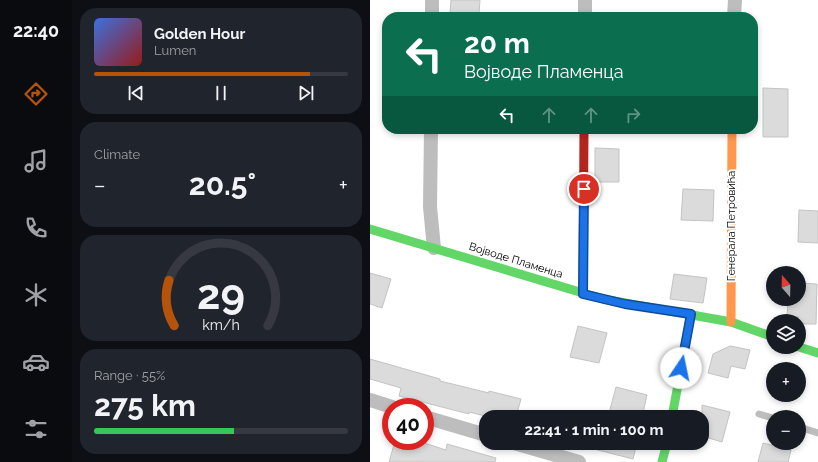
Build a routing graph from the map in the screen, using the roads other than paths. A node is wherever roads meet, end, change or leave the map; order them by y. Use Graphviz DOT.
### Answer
graph roads {
  1 [pos="432,0"];
  2 [pos="585,0"];
  3 [pos="735,0"];
  4 [pos="432,12"];
  5 [pos="585,12"];
  6 [pos="734,12"];
  7 [pos="431,134"];
  8 [pos="584,134"];
  9 [pos="732,134"];
  10 [pos="370,229"];
  11 [pos="434,248"];
  12 [pos="583,294"];
  13 [pos="691,314"];
  14 [pos="731,322"];
  15 [pos="766,334"];
  16 [pos="806,349"];
  17 [pos="818,353"];
  18 [pos="370,400"];
  19 [pos="382,404"];
  20 [pos="673,410"];
  21 [pos="760,414"];
  22 [pos="766,416"];
  23 [pos="434,420"];
  24 [pos="806,429"];
  25 [pos="479,433"];
  26 [pos="818,433"];
  27 [pos="538,450"];
  28 [pos="665,450"];
  29 [pos="579,462"];
  30 [pos="662,462"];
  1 -- 4 [label="street"];
  2 -- 5 [label="street"];
  3 -- 6 [label="street"];
  7 -- 11 [label="street"];
  8 -- 12 [label="street"];
  9 -- 14 [label="street, Генерала Петровића"];
  10 -- 11 [label="street, Војводе Пламенца"];
  11 -- 12 [label="street, Војводе Пламенца"];
  12 -- 13 [label="street, Војводе Пламенца"];
  13 -- 14 [label="street, Војводе Пламенца"];
  13 -- 20 [label="street"];
  14 -- 15 [label="street, Војводе Пламенца"];
  16 -- 17 [label="street"];
  18 -- 19 [label="street"];
  21 -- 22 [label="lane"];
  23 -- 25 [label="street"];
  24 -- 26 [label="lane"];
  27 -- 29 [label="street"];
  28 -- 30 [label="street"];
}
